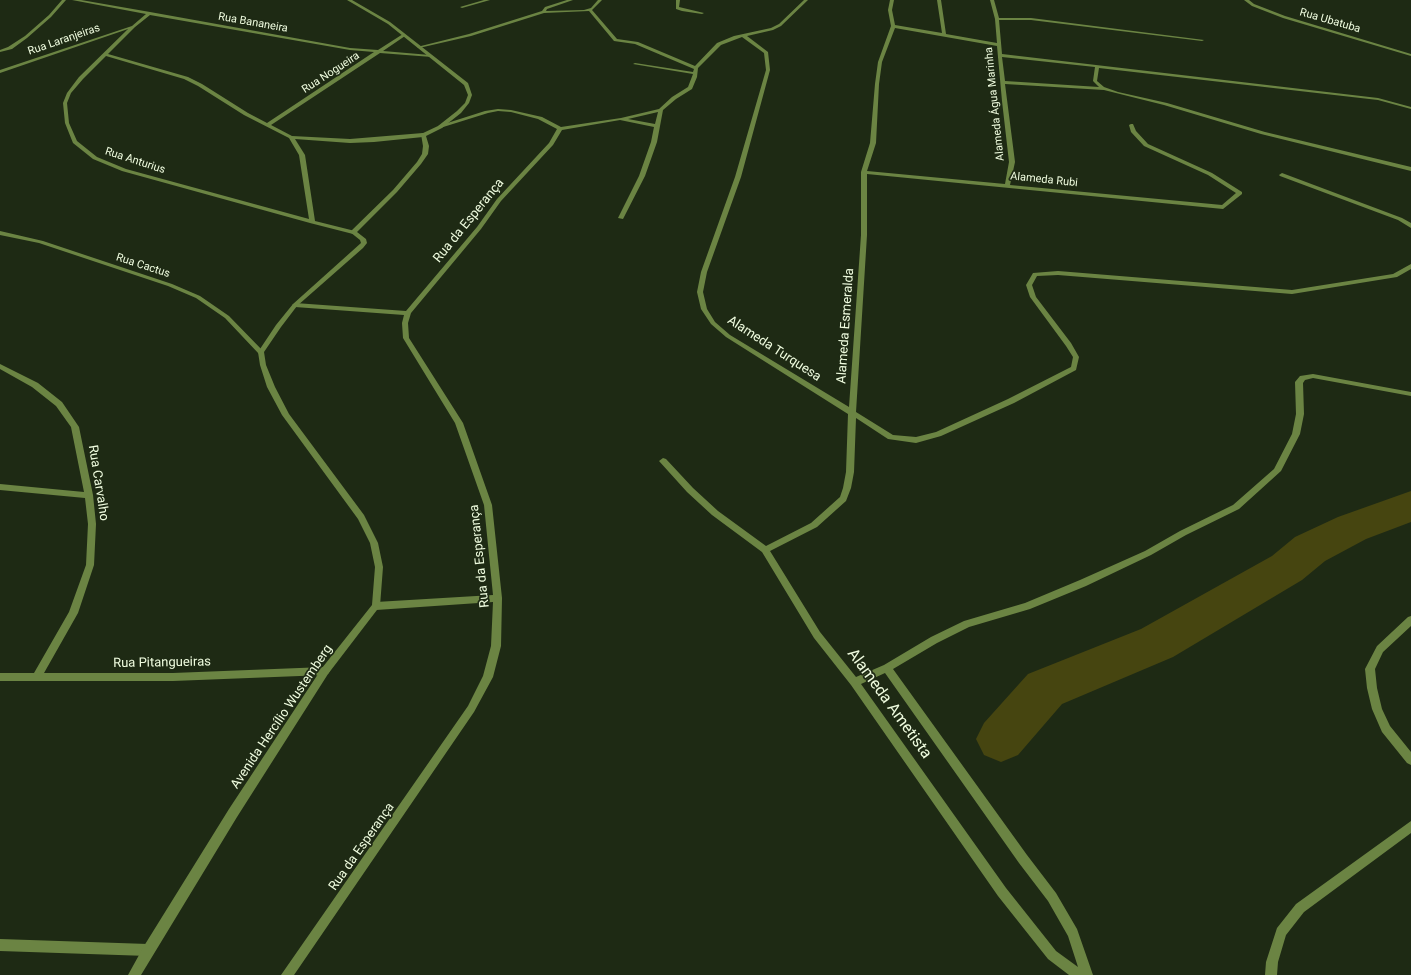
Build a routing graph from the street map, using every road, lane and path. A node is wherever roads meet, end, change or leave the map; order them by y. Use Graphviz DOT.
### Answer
graph roads {
  1 [pos="64,0"];
  2 [pos="74,0"];
  3 [pos="348,0"];
  4 [pos="488,0"];
  5 [pos="571,0"];
  6 [pos="600,0"];
  7 [pos="678,0"];
  8 [pos="806,0"];
  9 [pos="892,0"];
  10 [pos="939,0"];
  11 [pos="992,0"];
  12 [pos="1246,0"];
  13 [pos="462,7"];
  14 [pos="590,10"];
  15 [pos="544,12"];
  16 [pos="150,13"];
  17 [pos="702,13"];
  18 [pos="996,19"];
  19 [pos="134,26"];
  20 [pos="894,26"];
  21 [pos="404,35"];
  22 [pos="743,35"];
  23 [pos="944,35"];
  24 [pos="1202,40"];
  25 [pos="999,45"];
  26 [pos="419,46"];
  27 [pos="10,48"];
  28 [pos="0,51"];
  29 [pos="379,52"];
  30 [pos="105,54"];
  31 [pos="1000,55"];
  32 [pos="1411,55"];
  33 [pos="430,56"];
  34 [pos="0,57"];
  35 [pos="635,64"];
  36 [pos="1097,66"];
  37 [pos="695,71"];
  38 [pos="0,72"];
  39 [pos="1002,82"];
  40 [pos="1107,90"];
  41 [pos="1411,108"];
  42 [pos="661,110"];
  43 [pos="620,119"];
  44 [pos="267,125"];
  45 [pos="1131,125"];
  46 [pos="657,126"];
  47 [pos="440,127"];
  48 [pos="560,129"];
  49 [pos="423,134"];
  50 [pos="291,137"];
  51 [pos="1411,169"];
  52 [pos="864,172"];
  53 [pos="1282,175"];
  54 [pos="1007,186"];
  55 [pos="621,218"];
  56 [pos="312,222"];
  57 [pos="1411,226"];
  58 [pos="353,232"];
  59 [pos="0,233"];
  60 [pos="1411,266"];
  61 [pos="295,305"];
  62 [pos="408,313"];
  63 [pos="261,352"];
  64 [pos="0,366"];
  65 [pos="1411,394"];
  66 [pos="852,414"];
  67 [pos="663,461"];
  68 [pos="0,487"];
  69 [pos="89,495"];
  70 [pos="765,550"];
  71 [pos="498,598"];
  72 [pos="376,606"];
  73 [pos="1411,620"];
  74 [pos="887,668"];
  75 [pos="325,671"];
  76 [pos="0,677"];
  77 [pos="37,677"];
  78 [pos="854,682"];
  79 [pos="1411,760"];
  80 [pos="1411,826"];
  81 [pos="0,945"];
  82 [pos="148,950"];
  83 [pos="134,975"];
  84 [pos="287,975"];
  85 [pos="1079,975"];
  86 [pos="1087,975"];
  87 [pos="1271,975"];
  1 -- 27 [label="street"];
  2 -- 16 [label="street, Rua Bananeira"];
  3 -- 21 [label="street"];
  4 -- 13 [label="street"];
  5 -- 15 [label="street"];
  6 -- 14 [label="street"];
  7 -- 17 [label="street"];
  8 -- 22 [label="street"];
  9 -- 20 [label="street"];
  10 -- 23 [label="street"];
  11 -- 18 [label="street, Alameda Água Marinha"];
  12 -- 32 [label="street, Rua Ubatuba"];
  14 -- 15 [label="street"];
  14 -- 37 [label="street"];
  15 -- 26 [label="street"];
  16 -- 19 [label="street, Rua Anturius"];
  16 -- 29 [label="street, Rua Bananeira"];
  18 -- 24 [label="street"];
  18 -- 25 [label="street, Alameda Água Marinha"];
  19 -- 30 [label="street, Rua Anturius"];
  19 -- 38 [label="street, Rua Laranjeiras"];
  20 -- 23 [label="street"];
  20 -- 52 [label="street, Alameda Esmeralda"];
  21 -- 26 [label="street"];
  21 -- 29 [label="street, Rua Nogueira"];
  22 -- 37 [label="street"];
  22 -- 66 [label="street, Alameda Turquesa"];
  23 -- 25 [label="street"];
  25 -- 31 [label="street, Alameda Água Marinha"];
  26 -- 33 [label="street"];
  27 -- 28 [label="street"];
  27 -- 34 [label="street"];
  29 -- 33 [label="street, Rua Bananeira"];
  29 -- 44 [label="street, Rua Nogueira"];
  30 -- 44 [label="street"];
  30 -- 56 [label="street, Rua Anturius"];
  31 -- 36 [label="street"];
  31 -- 39 [label="street, Alameda Água Marinha"];
  33 -- 47 [label="street"];
  35 -- 37 [label="street"];
  36 -- 40 [label="street"];
  36 -- 41 [label="street"];
  37 -- 42 [label="street"];
  39 -- 40 [label="street"];
  39 -- 54 [label="street, Alameda Água Marinha"];
  40 -- 51 [label="street"];
  42 -- 43 [label="street"];
  42 -- 46 [label="street"];
  43 -- 46 [label="street"];
  43 -- 48 [label="street"];
  44 -- 50 [label="street"];
  45 -- 54 [label="street, Alameda Rubi"];
  46 -- 55 [label="street"];
  47 -- 48 [label="street"];
  47 -- 49 [label="street"];
  48 -- 62 [label="street, Rua da Esperança"];
  49 -- 50 [label="street"];
  49 -- 58 [label="street"];
  50 -- 56 [label="street"];
  52 -- 54 [label="street, Alameda Rubi"];
  52 -- 66 [label="street, Alameda Esmeralda"];
  53 -- 57 [label="street"];
  56 -- 58 [label="street, Rua Anturius"];
  58 -- 61 [label="street"];
  59 -- 63 [label="street, Rua Cactus"];
  60 -- 66 [label="street, Alameda Turquesa"];
  61 -- 62 [label="street"];
  61 -- 63 [label="street"];
  62 -- 71 [label="street, Rua da Esperança"];
  63 -- 72 [label="street"];
  64 -- 69 [label="street, Rua Carvalho"];
  65 -- 74 [label="street"];
  66 -- 70 [label="street, Alameda Esmeralda"];
  67 -- 70 [label="street, Alameda Ametista"];
  68 -- 69 [label="street"];
  69 -- 77 [label="street, Rua Carvalho"];
  70 -- 78 [label="street, Alameda Ametista"];
  71 -- 72 [label="street"];
  71 -- 84 [label="street, Rua da Esperança"];
  72 -- 75 [label="street, Avenida Hercílio Wustemberg"];
  73 -- 79 [label="street"];
  74 -- 78 [label="street"];
  74 -- 86 [label="street, Alameda Ametista"];
  75 -- 77 [label="street, Rua Pitangueiras"];
  75 -- 82 [label="street, Avenida Hercílio Wustemberg"];
  76 -- 77 [label="street, Rua Pitangueiras"];
  78 -- 85 [label="street, Alameda Ametista"];
  80 -- 87 [label="street"];
  81 -- 82 [label="street"];
  82 -- 83 [label="street, Avenida Hercílio Wustemberg"];
}
